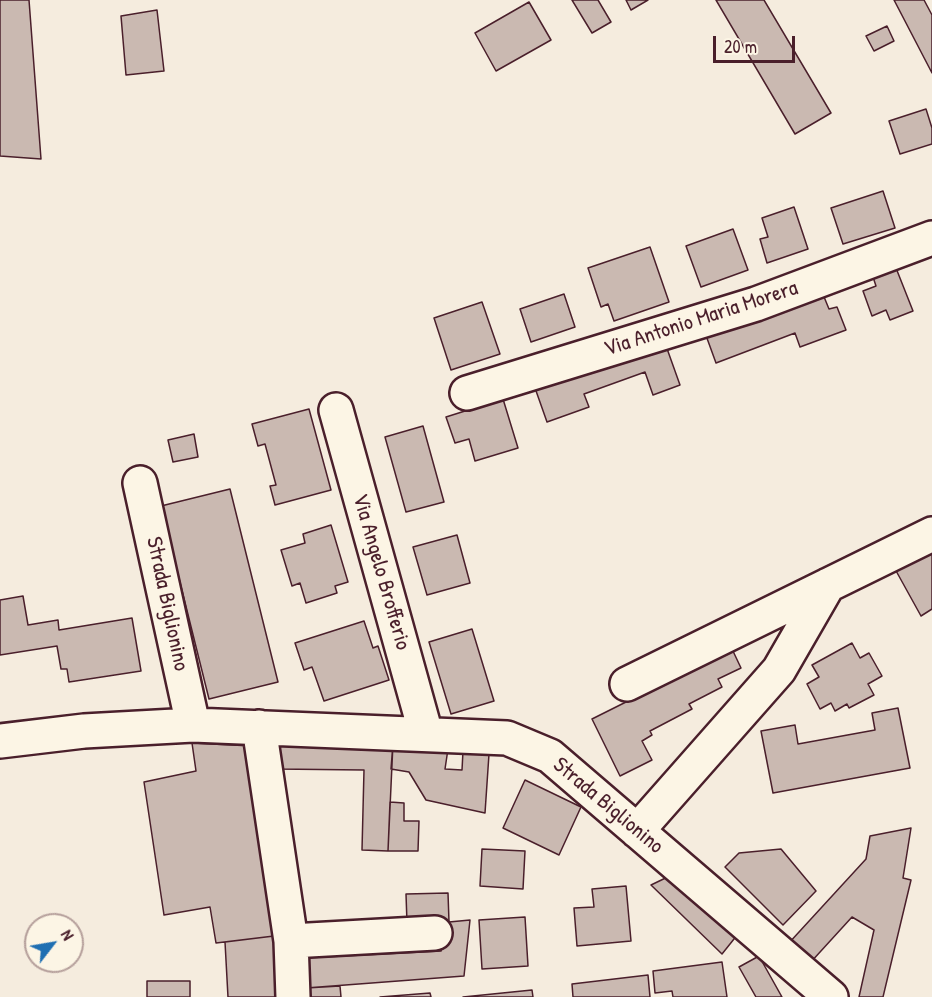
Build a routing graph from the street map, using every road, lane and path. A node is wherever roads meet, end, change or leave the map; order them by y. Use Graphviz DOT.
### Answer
graph roads {
  1 [pos="932,238"];
  2 [pos="467,393"];
  3 [pos="336,410"];
  4 [pos="140,483"];
  5 [pos="932,534"];
  6 [pos="828,585"];
  7 [pos="627,684"];
  8 [pos="193,725"];
  9 [pos="259,728"];
  10 [pos="426,734"];
  11 [pos="0,741"];
  12 [pos="637,831"];
  13 [pos="435,933"];
  14 [pos="291,941"];
  15 [pos="293,997"];
  16 [pos="831,997"];
  1 -- 2 [label="street, Via Antonio Maria Morera"];
  3 -- 10 [label="street, Via Angelo Brofferio"];
  4 -- 8 [label="street, Strada Biglionino"];
  5 -- 6 [label="street"];
  6 -- 7 [label="street"];
  6 -- 12 [label="street"];
  8 -- 9 [label="street, Strada Biglionino"];
  8 -- 11 [label="street, Strada Biglionino"];
  9 -- 10 [label="street, Strada Biglionino"];
  9 -- 14 [label="street"];
  10 -- 12 [label="street, Strada Biglionino"];
  12 -- 16 [label="street, Strada Biglionino"];
  13 -- 14 [label="street"];
  14 -- 15 [label="street"];
}
